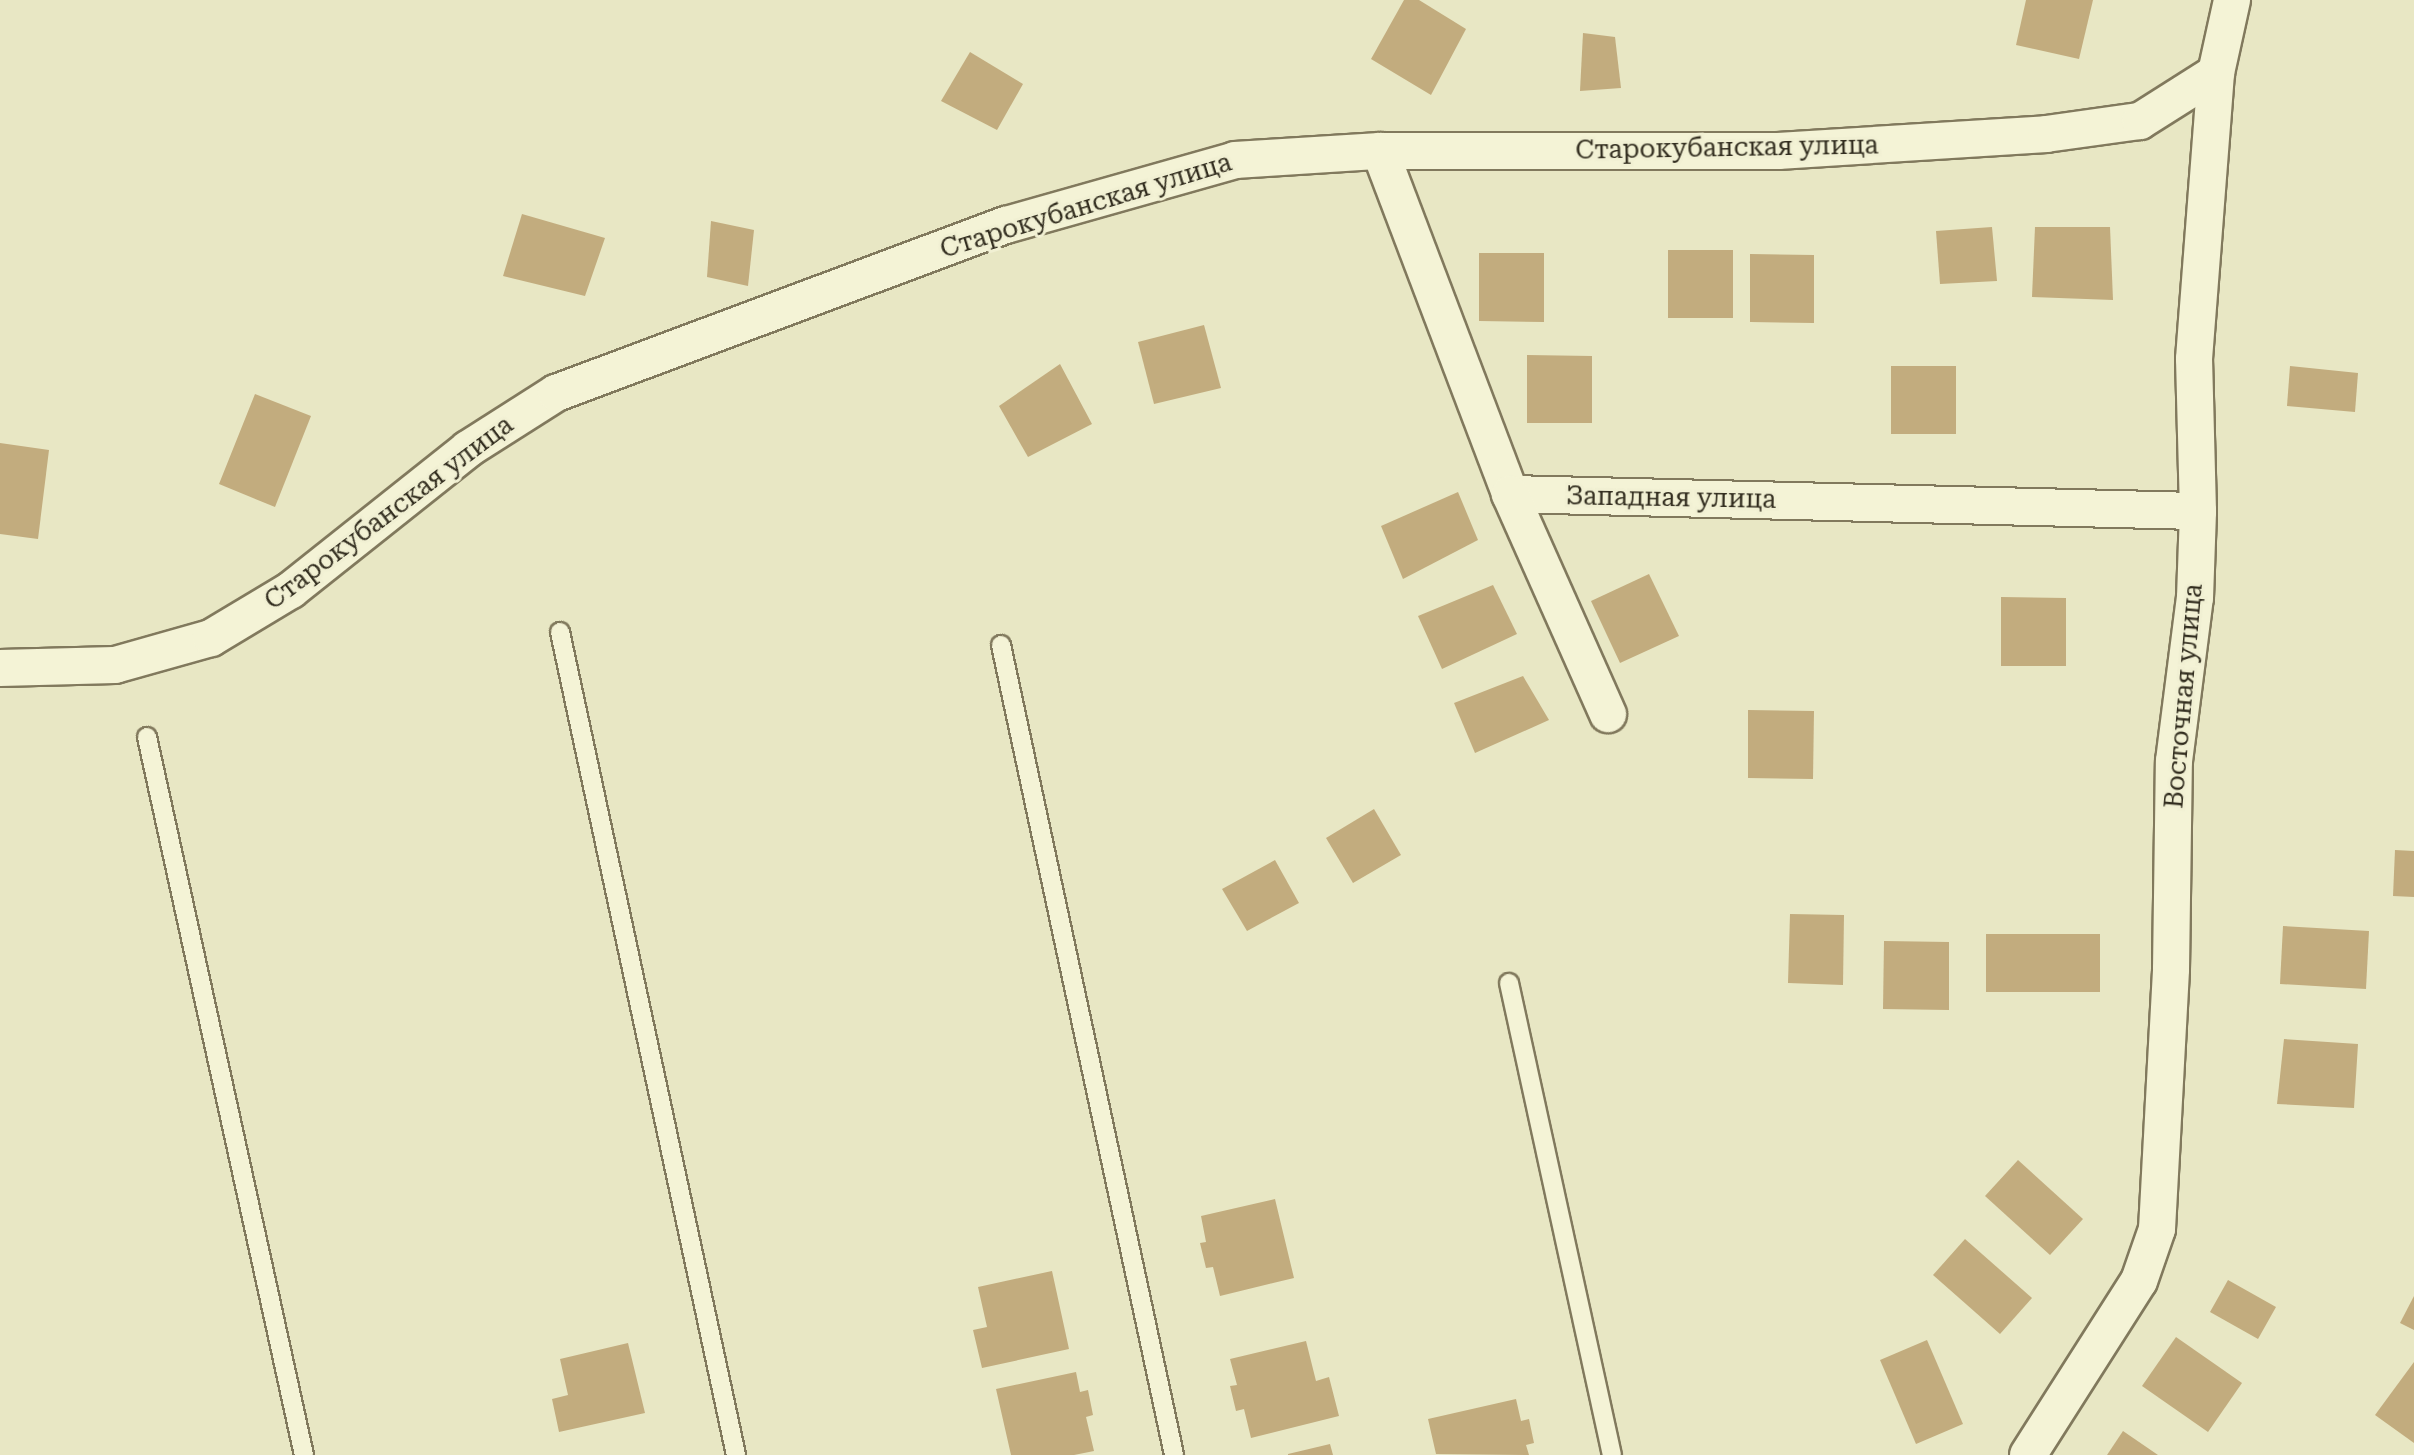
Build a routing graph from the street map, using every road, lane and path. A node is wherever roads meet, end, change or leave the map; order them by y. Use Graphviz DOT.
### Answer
graph roads {
  1 [pos="2232,0"];
  2 [pos="2216,73"];
  3 [pos="1380,151"];
  4 [pos="1510,494"];
  5 [pos="2198,511"];
  6 [pos="560,632"];
  7 [pos="1001,645"];
  8 [pos="0,668"];
  9 [pos="1608,714"];
  10 [pos="147,737"];
  11 [pos="1509,983"];
  12 [pos="304,1455"];
  13 [pos="736,1455"];
  14 [pos="1174,1455"];
  15 [pos="1612,1455"];
  16 [pos="2028,1455"];
  1 -- 2 [label="street, Восточная улица"];
  2 -- 3 [label="street, Старокубанская улица"];
  2 -- 5 [label="street, Восточная улица"];
  3 -- 4 [label="street"];
  3 -- 8 [label="street, Старокубанская улица"];
  4 -- 5 [label="street, Западная улица"];
  4 -- 9 [label="street"];
  5 -- 16 [label="street, Восточная улица"];
  6 -- 13 [label="lane"];
  7 -- 14 [label="lane"];
  10 -- 12 [label="lane"];
  11 -- 15 [label="lane"];
}
